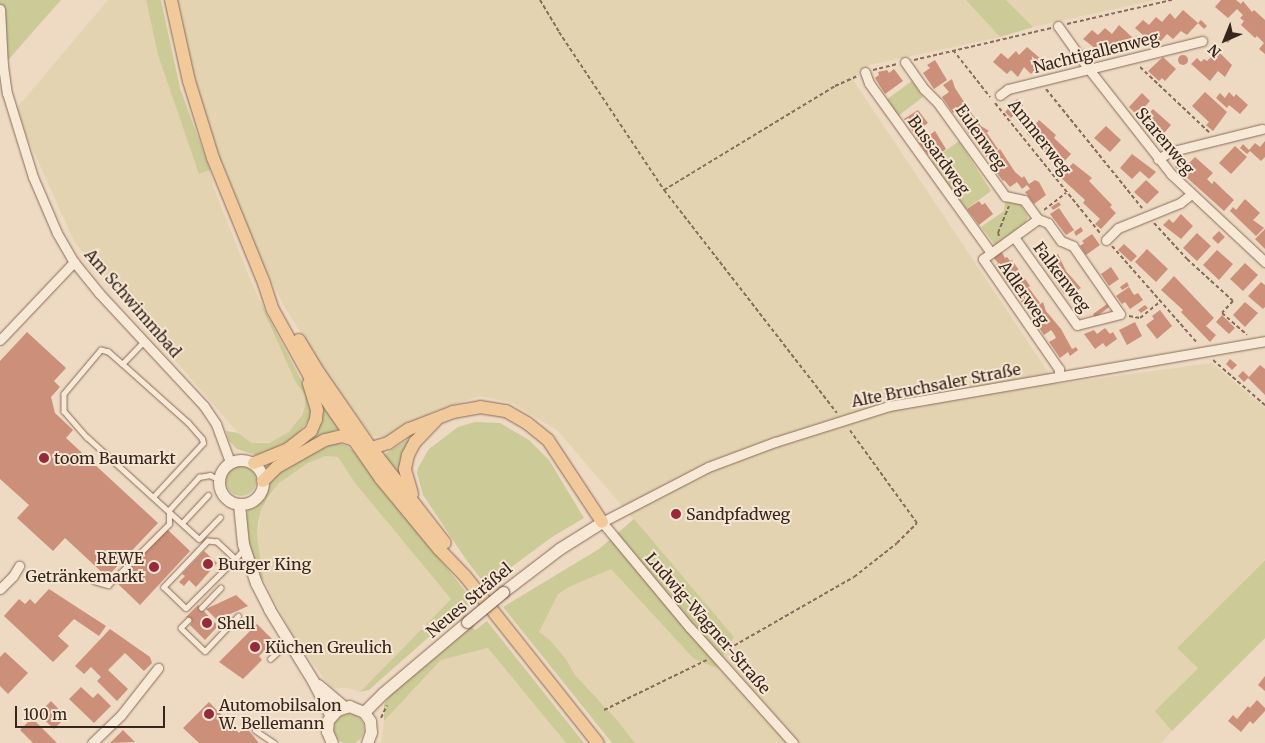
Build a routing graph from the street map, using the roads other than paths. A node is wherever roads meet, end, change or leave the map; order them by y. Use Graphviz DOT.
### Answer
graph roads {
  1 [pos="171,0"];
  2 [pos="0,9"];
  3 [pos="1058,26"];
  4 [pos="1202,41"];
  5 [pos="906,62"];
  6 [pos="1088,68"];
  7 [pos="865,72"];
  8 [pos="1000,95"];
  9 [pos="1262,129"];
  10 [pos="1158,159"];
  11 [pos="1191,194"];
  12 [pos="1037,217"];
  13 [pos="1014,237"];
  14 [pos="1106,240"];
  15 [pos="991,254"];
  16 [pos="74,262"];
  17 [pos="1265,262"];
  18 [pos="264,283"];
  19 [pos="0,340"];
  20 [pos="1265,341"];
  21 [pos="143,342"];
  22 [pos="122,364"];
  23 [pos="309,376"];
  24 [pos="1059,376"];
  25 [pos="439,417"];
  26 [pos="354,440"];
  27 [pos="371,448"];
  28 [pos="230,462"];
  29 [pos="254,463"];
  30 [pos="218,479"];
  31 [pos="263,481"];
  32 [pos="208,495"];
  33 [pos="154,496"];
  34 [pos="238,504"];
  35 [pos="169,510"];
  36 [pos="422,514"];
  37 [pos="220,517"];
  38 [pos="602,522"];
  39 [pos="182,523"];
  40 [pos="244,548"];
  41 [pos="235,559"];
  42 [pos="19,566"];
  43 [pos="465,576"];
  44 [pos="94,581"];
  45 [pos="220,588"];
  46 [pos="0,589"];
  47 [pos="200,608"];
  48 [pos="238,616"];
  49 [pos="189,620"];
  50 [pos="288,642"];
  51 [pos="270,659"];
  52 [pos="158,668"];
  53 [pos="313,681"];
  54 [pos="344,707"];
  55 [pos="364,712"];
  56 [pos="331,716"];
  57 [pos="255,730"];
  58 [pos="92,743"];
  59 [pos="274,743"];
  60 [pos="332,743"];
  61 [pos="367,743"];
  62 [pos="598,743"];
  63 [pos="793,743"];
  1 -- 18 [label="main road"];
  2 -- 16 [label="street, Am Schwimmbad"];
  3 -- 6 [label="street, Starenweg"];
  4 -- 6 [label="street, Nachtigallenweg"];
  5 -- 12 [label="street, Eulenweg"];
  6 -- 8 [label="street, Nachtigallenweg"];
  6 -- 10 [label="street, Starenweg"];
  7 -- 15 [label="street, Bussardweg"];
  9 -- 10 [label="street"];
  10 -- 11 [label="street, Starenweg"];
  11 -- 14 [label="street"];
  11 -- 17 [label="street, Starenweg"];
  12 -- 13 [label="street, Adlerweg"];
  12 -- 13 [label="street, Falkenweg"];
  13 -- 15 [label="street, Adlerweg"];
  15 -- 24 [label="street, Adlerweg"];
  16 -- 19 [label="street"];
  16 -- 21 [label="street, Am Schwimmbad"];
  18 -- 23 [label="main road"];
  18 -- 27 [label="main road"];
  20 -- 24 [label="street, Alte Bruchsaler Straße"];
  21 -- 22 [label="lane"];
  21 -- 28 [label="street, Am Schwimmbad"];
  22 -- 33 [label="lane"];
  22 -- 33 [label="lane"];
  23 -- 26 [label="main road"];
  23 -- 29 [label="main road"];
  24 -- 38 [label="street, Alte Bruchsaler Straße"];
  25 -- 27 [label="main road"];
  25 -- 36 [label="main road"];
  25 -- 38 [label="main road"];
  26 -- 31 [label="main road"];
  26 -- 43 [label="main road"];
  27 -- 36 [label="main road"];
  28 -- 29 [label="street"];
  28 -- 30 [label="street"];
  29 -- 31 [label="street"];
  30 -- 34 [label="street"];
  30 -- 35 [label="lane"];
  31 -- 34 [label="street"];
  32 -- 39 [label="lane"];
  33 -- 35 [label="lane"];
  34 -- 40 [label="street"];
  35 -- 39 [label="lane"];
  35 -- 44 [label="lane"];
  36 -- 43 [label="main road"];
  37 -- 39 [label="lane"];
  38 -- 55 [label="street, Neues Sträßel, bridge"];
  38 -- 63 [label="street, Ludwig-Wagner-Straße"];
  40 -- 41 [label="lane"];
  40 -- 50 [label="street"];
  41 -- 41 [label="lane"];
  42 -- 46 [label="street"];
  43 -- 62 [label="main road"];
  45 -- 47 [label="lane"];
  48 -- 49 [label="lane"];
  50 -- 51 [label="lane"];
  50 -- 53 [label="street"];
  52 -- 58 [label="street"];
  53 -- 54 [label="street"];
  53 -- 56 [label="street"];
  54 -- 55 [label="street"];
  54 -- 56 [label="street"];
  55 -- 61 [label="street"];
  56 -- 60 [label="street"];
  57 -- 59 [label="lane"];
}
